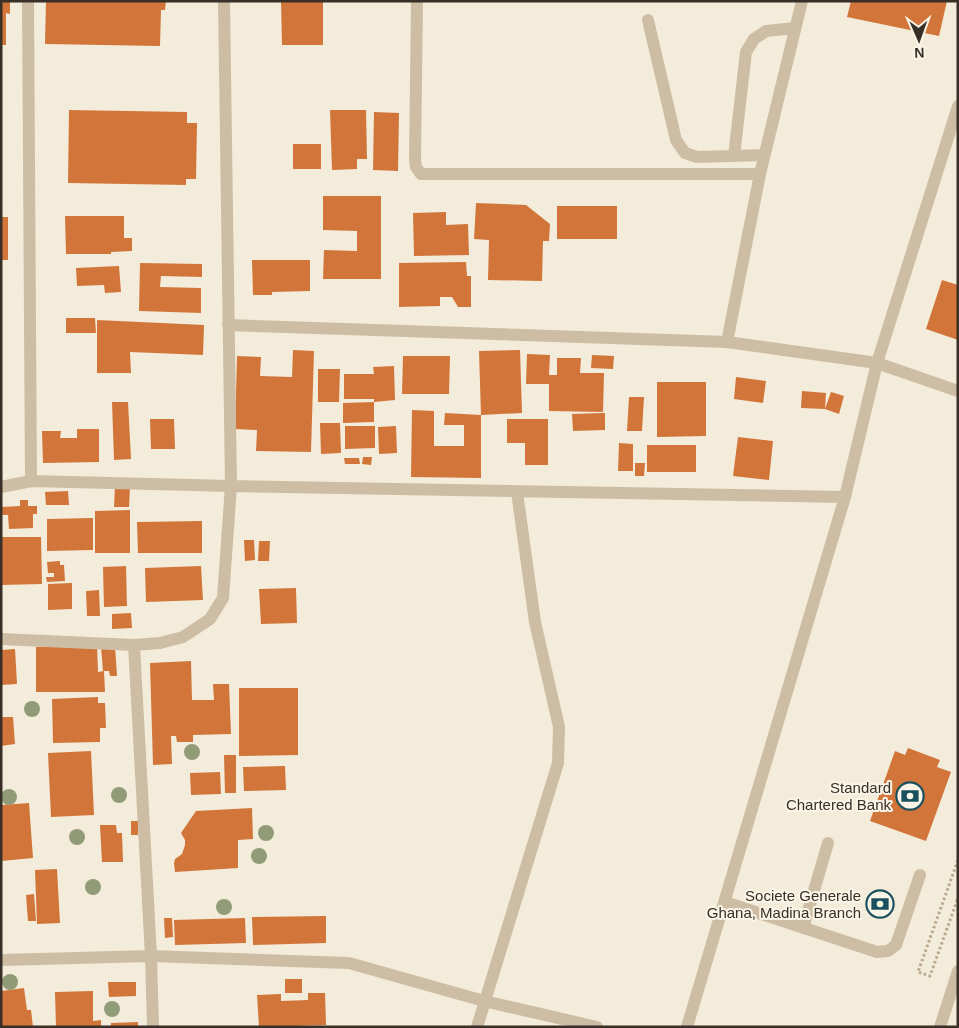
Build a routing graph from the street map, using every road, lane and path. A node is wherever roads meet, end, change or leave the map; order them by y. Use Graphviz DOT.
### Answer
graph roads {
  1 [pos="28,1"];
  2 [pos="224,1"];
  3 [pos="417,1"];
  4 [pos="802,1"];
  5 [pos="648,20"];
  6 [pos="795,28"];
  7 [pos="958,106"];
  8 [pos="734,156"];
  9 [pos="764,156"];
  10 [pos="760,174"];
  11 [pos="228,325"];
  12 [pos="727,342"];
  13 [pos="877,363"];
  14 [pos="958,391"];
  15 [pos="31,481"];
  16 [pos="231,486"];
  17 [pos="1,487"];
  18 [pos="517,492"];
  19 [pos="845,497"];
  20 [pos="1,639"];
  21 [pos="134,645"];
  22 [pos="828,843"];
  23 [pos="958,860"];
  24 [pos="920,875"];
  25 [pos="958,898"];
  26 [pos="724,902"];
  27 [pos="803,928"];
  28 [pos="151,956"];
  29 [pos="1,960"];
  30 [pos="958,971"];
  31 [pos="484,1001"];
  32 [pos="153,1027"];
  33 [pos="477,1027"];
  34 [pos="597,1027"];
  35 [pos="687,1027"];
  36 [pos="940,1027"];
  1 -- 15 [label="street"];
  2 -- 11 [label="street"];
  3 -- 10 [label="street"];
  4 -- 6 [label="street"];
  5 -- 8 [label="street"];
  6 -- 8 [label="street"];
  6 -- 9 [label="street"];
  7 -- 13 [label="street"];
  8 -- 9 [label="street"];
  9 -- 10 [label="street"];
  10 -- 12 [label="street"];
  11 -- 12 [label="street"];
  11 -- 16 [label="street"];
  12 -- 13 [label="street"];
  13 -- 14 [label="street"];
  13 -- 19 [label="street"];
  15 -- 16 [label="street"];
  15 -- 17 [label="street"];
  16 -- 18 [label="street"];
  16 -- 21 [label="street"];
  18 -- 19 [label="street"];
  18 -- 31 [label="street"];
  19 -- 26 [label="street"];
  20 -- 21 [label="street"];
  21 -- 28 [label="street"];
  22 -- 27 [label="street"];
  23 -- 25 [label="path"];
  24 -- 27 [label="street"];
  26 -- 27 [label="street"];
  26 -- 35 [label="street"];
  28 -- 29 [label="street"];
  28 -- 31 [label="street"];
  28 -- 32 [label="street"];
  30 -- 36 [label="street"];
  31 -- 33 [label="street"];
  31 -- 34 [label="street"];
}
